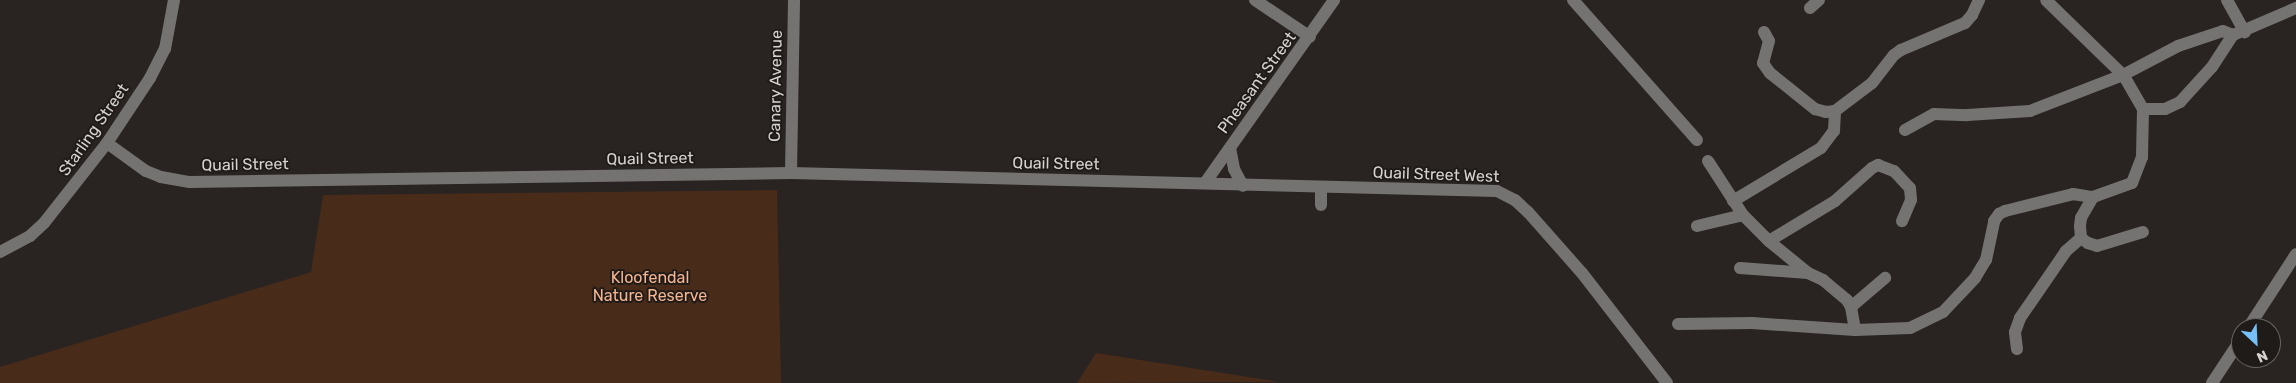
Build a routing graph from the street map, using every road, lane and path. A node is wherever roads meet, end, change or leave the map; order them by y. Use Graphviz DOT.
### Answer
graph roads {
  1 [pos="174,0"];
  2 [pos="794,0"];
  3 [pos="1255,0"];
  4 [pos="1334,0"];
  5 [pos="1572,0"];
  6 [pos="1978,0"];
  7 [pos="2046,0"];
  8 [pos="2227,0"];
  9 [pos="2296,8"];
  10 [pos="1764,32"];
  11 [pos="2239,34"];
  12 [pos="1310,37"];
  13 [pos="2123,75"];
  14 [pos="2143,109"];
  15 [pos="1835,111"];
  16 [pos="1905,130"];
  17 [pos="1697,140"];
  18 [pos="107,143"];
  19 [pos="1230,148"];
  20 [pos="1708,161"];
  21 [pos="791,173"];
  22 [pos="1205,183"];
  23 [pos="1243,186"];
  24 [pos="1321,187"];
  25 [pos="2093,197"];
  26 [pos="1734,201"];
  27 [pos="1321,205"];
  28 [pos="1743,215"];
  29 [pos="1902,221"];
  30 [pos="1697,226"];
  31 [pos="2143,232"];
  32 [pos="2081,238"];
  33 [pos="1769,241"];
  34 [pos="0,252"];
  35 [pos="2296,254"];
  36 [pos="1740,268"];
  37 [pos="1808,273"];
  38 [pos="1885,278"];
  39 [pos="1851,307"];
  40 [pos="2254,318"];
  41 [pos="1678,324"];
  42 [pos="1854,330"];
  43 [pos="2017,349"];
  44 [pos="2231,354"];
  45 [pos="1667,383"];
  46 [pos="2212,383"];
  1 -- 18 [label="street, Starling Street"];
  2 -- 21 [label="street, Canary Avenue"];
  3 -- 12 [label="street"];
  4 -- 12 [label="street, Pheasant Street"];
  5 -- 17 [label="street"];
  6 -- 15 [label="street"];
  7 -- 13 [label="street"];
  8 -- 11 [label="street"];
  9 -- 11 [label="street"];
  10 -- 15 [label="street"];
  11 -- 13 [label="street"];
  11 -- 14 [label="street"];
  12 -- 19 [label="street, Pheasant Street"];
  13 -- 14 [label="street"];
  13 -- 16 [label="street"];
  14 -- 25 [label="street"];
  15 -- 26 [label="street"];
  18 -- 21 [label="street, Quail Street"];
  18 -- 34 [label="street, Starling Street"];
  19 -- 22 [label="street, Pheasant Street"];
  19 -- 23 [label="street"];
  20 -- 26 [label="street"];
  21 -- 22 [label="street, Quail Street"];
  22 -- 23 [label="street, Quail Street West"];
  23 -- 24 [label="street, Quail Street West"];
  24 -- 27 [label="street"];
  24 -- 45 [label="street, Quail Street West"];
  25 -- 32 [label="street"];
  25 -- 42 [label="street"];
  26 -- 28 [label="street"];
  28 -- 30 [label="street"];
  28 -- 33 [label="street"];
  29 -- 33 [label="street"];
  31 -- 32 [label="street"];
  32 -- 43 [label="street"];
  33 -- 37 [label="street"];
  35 -- 40 [label="street"];
  36 -- 37 [label="street"];
  37 -- 39 [label="street"];
  38 -- 39 [label="street"];
  39 -- 42 [label="street"];
  41 -- 42 [label="street"];
  44 -- 46 [label="street"];
}
